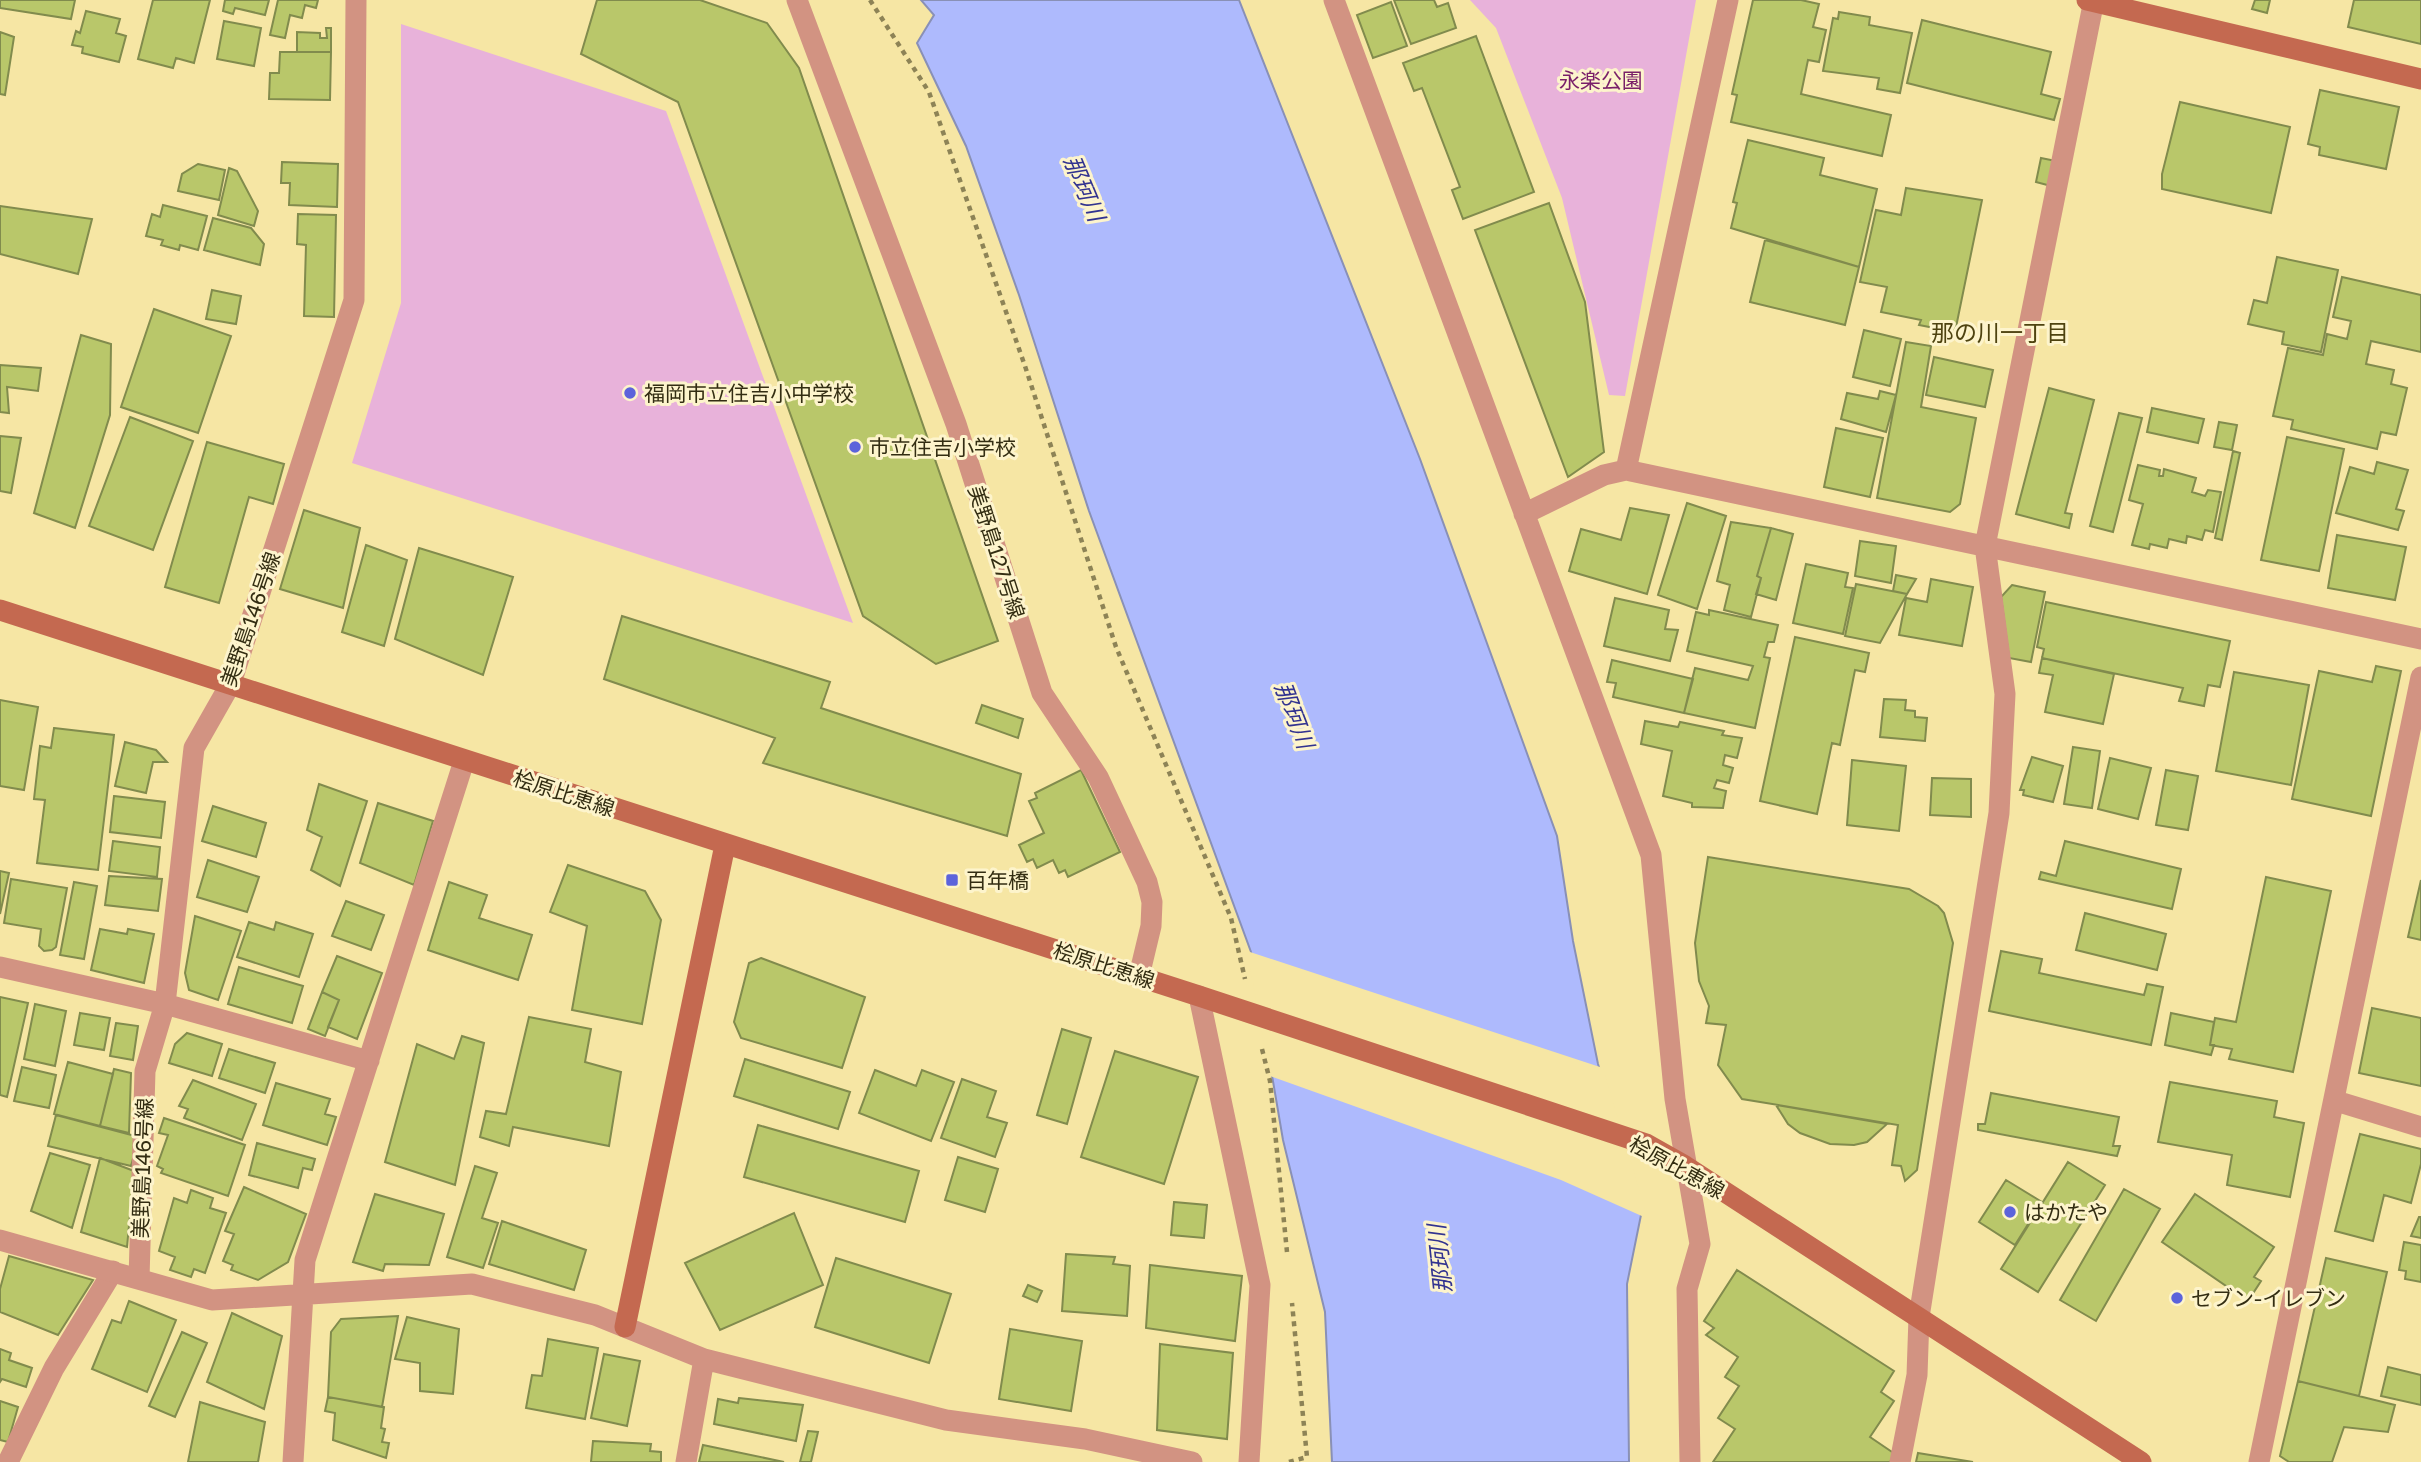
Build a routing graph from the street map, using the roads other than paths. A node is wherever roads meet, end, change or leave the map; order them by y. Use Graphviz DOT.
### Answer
graph roads {
  1 [pos="356,0"];
  2 [pos="797,0"];
  3 [pos="1334,0"];
  4 [pos="1728,0"];
  5 [pos="2092,0"];
  6 [pos="2421,79"];
  7 [pos="1626,470"];
  8 [pos="1524,514"];
  9 [pos="1985,546"];
  10 [pos="0,610"];
  11 [pos="2421,639"];
  12 [pos="2421,677"];
  13 [pos="231,683"];
  14 [pos="464,761"];
  15 [pos="725,845"];
  16 [pos="0,967"];
  17 [pos="1139,976"];
  18 [pos="1199,996"];
  19 [pos="165,1004"];
  20 [pos="369,1061"];
  21 [pos="2336,1101"];
  22 [pos="2421,1127"];
  23 [pos="1685,1166"];
  24 [pos="0,1240"];
  25 [pos="113,1271"];
  26 [pos="139,1279"];
  27 [pos="303,1293"];
  28 [pos="1919,1317"];
  29 [pos="625,1327"];
  30 [pos="704,1359"];
  31 [pos="8,1462"];
  32 [pos="293,1462"];
  33 [pos="686,1462"];
  34 [pos="1192,1462"];
  35 [pos="1249,1462"];
  36 [pos="1690,1462"];
  37 [pos="1900,1462"];
  38 [pos="2141,1462"];
  39 [pos="2259,1462"];
  1 -- 13 [label="street, 美野島146号線"];
  2 -- 17 [label="street, 美野島127号線"];
  3 -- 8 [label="street"];
  4 -- 7 [label="street"];
  5 -- 6 [label="main road"];
  5 -- 9 [label="street"];
  7 -- 8 [label="street"];
  7 -- 9 [label="street"];
  8 -- 23 [label="street"];
  9 -- 11 [label="street"];
  9 -- 28 [label="street"];
  10 -- 13 [label="main road, 桧原比恵線"];
  12 -- 21 [label="street"];
  13 -- 14 [label="main road, 桧原比恵線"];
  13 -- 19 [label="street, 美野島146号線"];
  14 -- 15 [label="main road, 桧原比恵線"];
  14 -- 20 [label="street"];
  15 -- 17 [label="main road, 桧原比恵線"];
  15 -- 29 [label="main road"];
  16 -- 19 [label="street"];
  17 -- 18 [label="main road, 桧原比恵線"];
  18 -- 23 [label="main road, 桧原比恵線"];
  18 -- 35 [label="street"];
  19 -- 20 [label="street"];
  19 -- 26 [label="street, 美野島146号線"];
  20 -- 27 [label="street"];
  21 -- 22 [label="street"];
  21 -- 39 [label="street"];
  23 -- 28 [label="main road, 桧原比恵線"];
  23 -- 36 [label="street"];
  24 -- 25 [label="street"];
  25 -- 26 [label="street"];
  25 -- 31 [label="street"];
  26 -- 27 [label="street"];
  27 -- 29 [label="street"];
  27 -- 32 [label="street"];
  28 -- 37 [label="street"];
  28 -- 38 [label="main road, 桧原比恵線"];
  29 -- 30 [label="street"];
  30 -- 33 [label="street"];
  30 -- 34 [label="street"];
}
